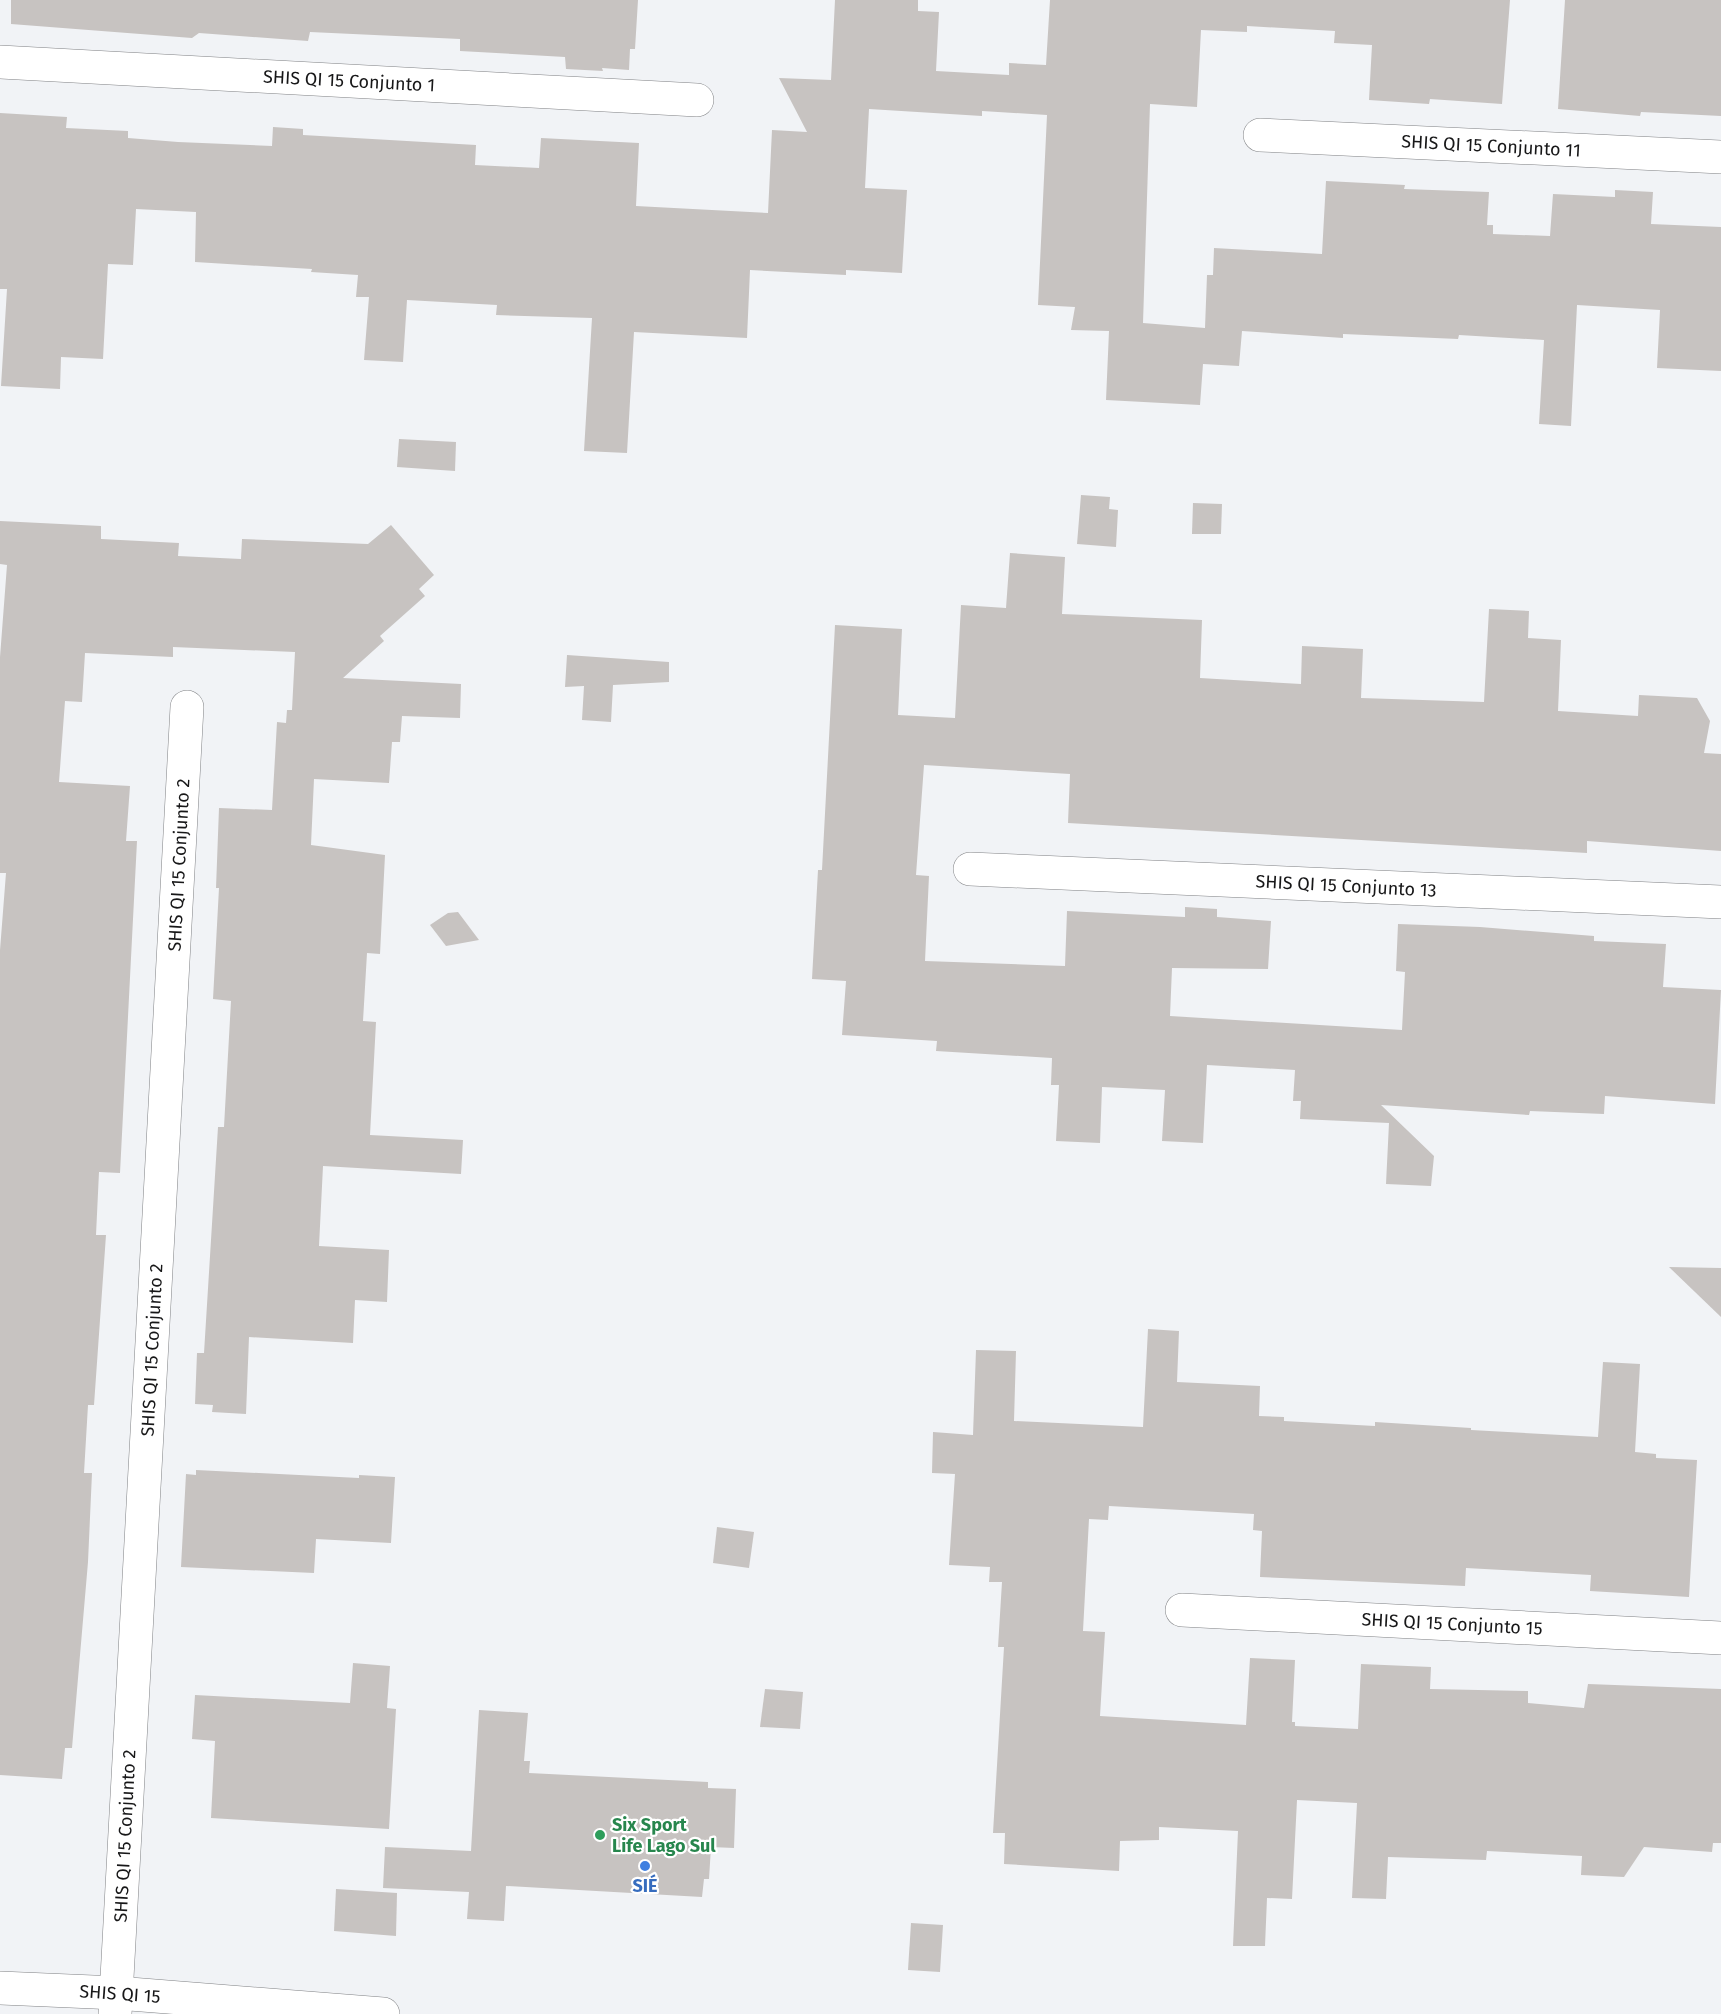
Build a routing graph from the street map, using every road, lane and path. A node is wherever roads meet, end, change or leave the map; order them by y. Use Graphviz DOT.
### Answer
graph roads {
  1 [pos="0,62"];
  2 [pos="697,100"];
  3 [pos="1260,135"];
  4 [pos="1721,157"];
  5 [pos="187,707"];
  6 [pos="970,869"];
  7 [pos="1721,902"];
  8 [pos="1182,1610"];
  9 [pos="1721,1638"];
  10 [pos="0,1988"];
  11 [pos="116,2004"];
  12 [pos="383,2014"];
  1 -- 2 [label="street, SHIS QI 15 Conjunto 1"];
  3 -- 4 [label="street, SHIS QI 15 Conjunto 11"];
  5 -- 11 [label="street, SHIS QI 15 Conjunto 2"];
  6 -- 7 [label="street, SHIS QI 15 Conjunto 13"];
  8 -- 9 [label="street, SHIS QI 15 Conjunto 15"];
  10 -- 11 [label="street, SHIS QI 15"];
  11 -- 12 [label="street, SHIS QI 15"];
}
